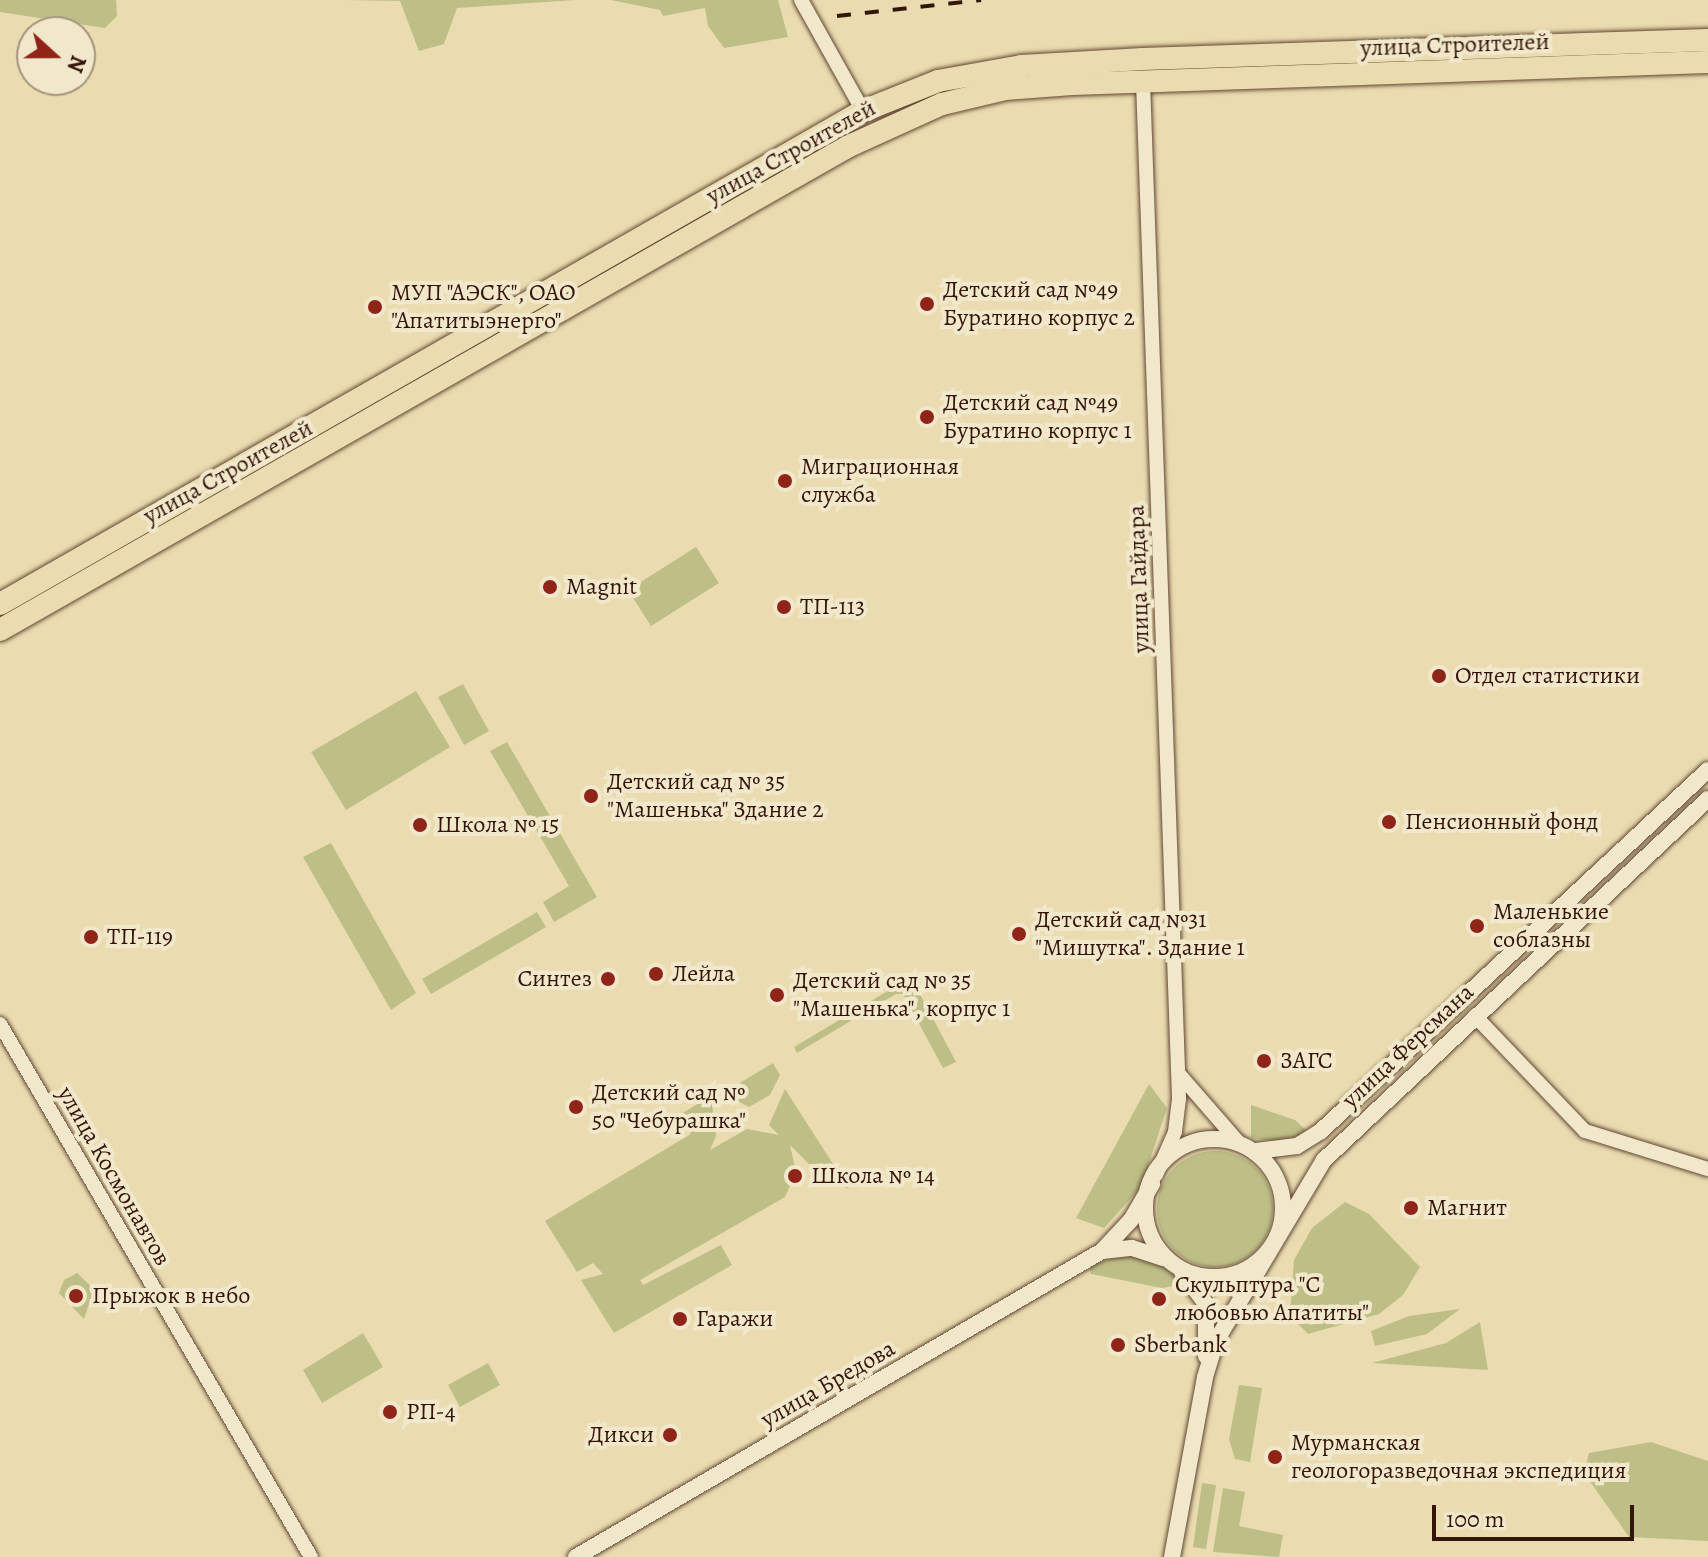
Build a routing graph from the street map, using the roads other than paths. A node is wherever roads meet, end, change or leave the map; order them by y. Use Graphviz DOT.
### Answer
graph roads {
  1 [pos="801,0"];
  2 [pos="1708,40"];
  3 [pos="1143,59"];
  4 [pos="1708,62"];
  5 [pos="1397,63"];
  6 [pos="1143,82"];
  7 [pos="863,111"];
  8 [pos="644,237"];
  9 [pos="655,258"];
  10 [pos="325,420"];
  11 [pos="336,441"];
  12 [pos="0,604"];
  13 [pos="0,630"];
  14 [pos="1708,770"];
  15 [pos="1708,799"];
  16 [pos="1523,942"];
  17 [pos="1538,957"];
  18 [pos="1461,1001"];
  19 [pos="1475,1016"];
  20 [pos="0,1024"];
  21 [pos="1179,1074"];
  22 [pos="1239,1143"];
  23 [pos="1256,1151"];
  24 [pos="1708,1169"];
  25 [pos="1154,1180"];
  26 [pos="1271,1244"];
  27 [pos="1102,1251"];
  28 [pos="1172,1264"];
  29 [pos="1205,1377"];
  30 [pos="311,1557"];
  31 [pos="576,1557"];
  32 [pos="1172,1557"];
  1 -- 7 [label="street"];
  2 -- 5 [label="main road, улица Строителей"];
  3 -- 5 [label="main road, улица Строителей"];
  3 -- 6 [label="main road"];
  3 -- 7 [label="main road, улица Строителей"];
  4 -- 5 [label="main road, улица Строителей"];
  5 -- 6 [label="main road, улица Строителей"];
  6 -- 9 [label="main road, улица Строителей"];
  6 -- 21 [label="street, улица Гайдара"];
  7 -- 8 [label="main road, улица Строителей"];
  8 -- 9 [label="main road"];
  8 -- 10 [label="main road, улица Строителей"];
  9 -- 11 [label="main road, улица Строителей"];
  10 -- 11 [label="main road"];
  10 -- 12 [label="main road, улица Строителей"];
  11 -- 13 [label="main road, улица Строителей"];
  14 -- 16 [label="street, улица Ферсмана"];
  15 -- 17 [label="street, улица Ферсмана"];
  16 -- 17 [label="street"];
  16 -- 18 [label="street, улица Ферсмана"];
  17 -- 19 [label="street, улица Ферсмана"];
  18 -- 19 [label="street"];
  18 -- 23 [label="street, улица Ферсмана"];
  19 -- 24 [label="street"];
  19 -- 26 [label="street, улица Ферсмана"];
  20 -- 30 [label="street, улица Космонавтов"];
  21 -- 22 [label="street"];
  21 -- 25 [label="street, улица Гайдара"];
  22 -- 23 [label="street"];
  22 -- 25 [label="street"];
  23 -- 26 [label="street"];
  25 -- 27 [label="street"];
  25 -- 28 [label="street"];
  26 -- 28 [label="street"];
  26 -- 29 [label="street, улица Ферсмана"];
  27 -- 28 [label="street"];
  27 -- 31 [label="street, улица Бредова"];
  28 -- 29 [label="street, улица Ферсмана"];
  29 -- 32 [label="street, улица Ферсмана"];
}
